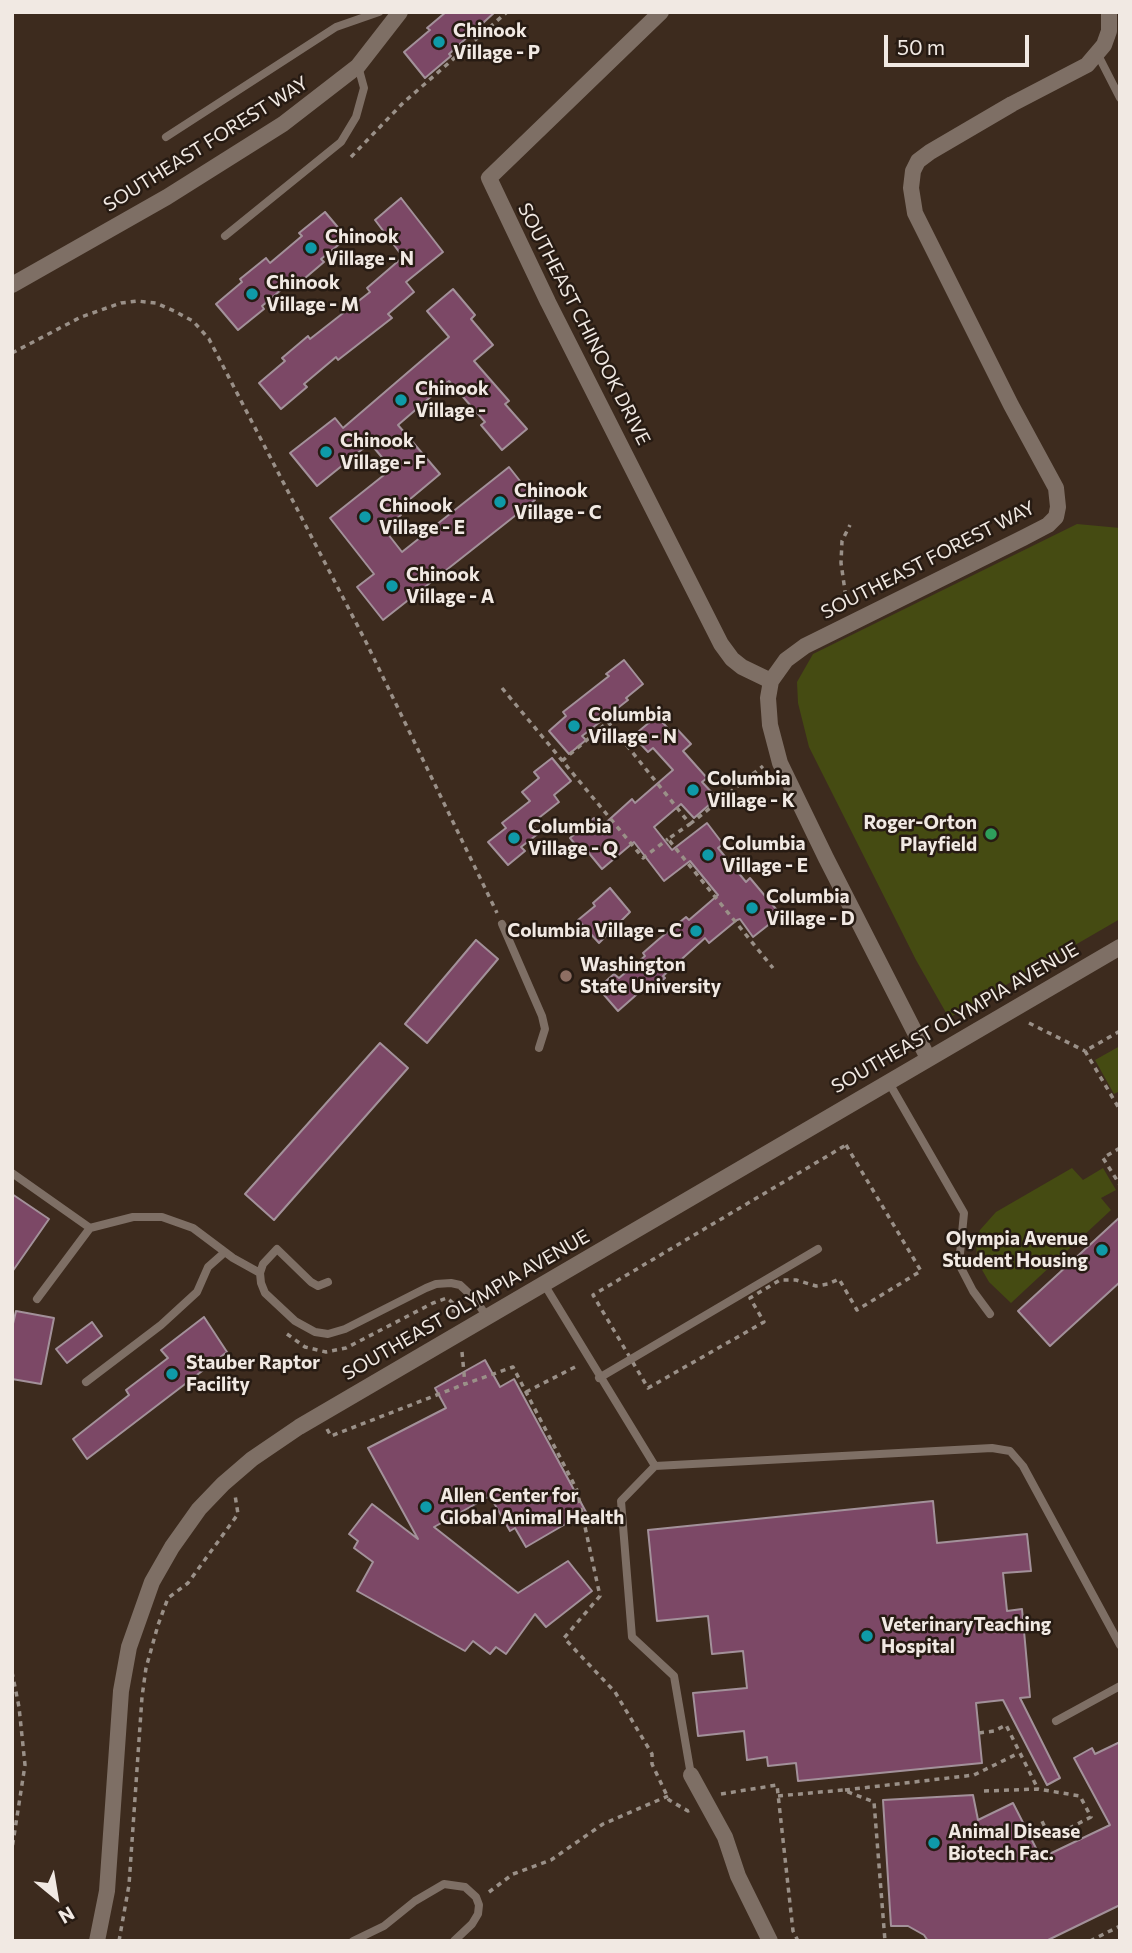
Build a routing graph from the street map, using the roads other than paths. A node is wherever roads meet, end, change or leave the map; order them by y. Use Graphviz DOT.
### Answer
graph roads {
  1 [pos="379,12"];
  2 [pos="400,12"];
  3 [pos="661,12"];
  4 [pos="1110,12"];
  5 [pos="1114,33"];
  6 [pos="1097,53"];
  7 [pos="358,66"];
  8 [pos="1120,98"];
  9 [pos="166,137"];
  10 [pos="225,236"];
  11 [pos="12,285"];
  12 [pos="771,681"];
  13 [pos="502,924"];
  14 [pos="1120,947"];
  15 [pos="539,1048"];
  16 [pos="928,1058"];
  17 [pos="888,1081"];
  18 [pos="12,1173"];
  19 [pos="90,1228"];
  20 [pos="818,1249"];
  21 [pos="225,1252"];
  22 [pos="260,1273"];
  23 [pos="328,1282"];
  24 [pos="544,1284"];
  25 [pos="37,1299"];
  26 [pos="990,1314"];
  27 [pos="487,1317"];
  28 [pos="599,1378"];
  29 [pos="86,1382"];
  30 [pos="655,1466"];
  31 [pos="1120,1644"];
  32 [pos="1120,1686"];
  33 [pos="1056,1721"];
  34 [pos="691,1775"];
  35 [pos="97,1941"];
  36 [pos="353,1941"];
  37 [pos="454,1941"];
  38 [pos="770,1941"];
  1 -- 9 [label="lane"];
  2 -- 7 [label="street, SOUTHEAST FOREST WAY"];
  3 -- 12 [label="street, SOUTHEAST CHINOOK DRIVE"];
  4 -- 5 [label="street, SOUTHEAST FOREST WAY"];
  5 -- 6 [label="street, SOUTHEAST FOREST WAY"];
  6 -- 8 [label="lane"];
  6 -- 12 [label="street, SOUTHEAST FOREST WAY"];
  7 -- 10 [label="lane"];
  7 -- 11 [label="street, SOUTHEAST FOREST WAY"];
  12 -- 16 [label="street"];
  13 -- 15 [label="lane"];
  14 -- 16 [label="street, SOUTHEAST OLYMPIA AVENUE"];
  16 -- 17 [label="street, SOUTHEAST OLYMPIA AVENUE"];
  17 -- 24 [label="street, SOUTHEAST OLYMPIA AVENUE"];
  17 -- 26 [label="lane"];
  18 -- 19 [label="lane"];
  19 -- 21 [label="lane"];
  19 -- 25 [label="lane"];
  20 -- 28 [label="lane"];
  21 -- 22 [label="lane"];
  21 -- 29 [label="lane"];
  22 -- 23 [label="lane"];
  22 -- 27 [label="lane"];
  24 -- 27 [label="street, SOUTHEAST OLYMPIA AVENUE"];
  24 -- 28 [label="lane"];
  27 -- 35 [label="street, SOUTHEAST OLYMPIA AVENUE"];
  28 -- 30 [label="lane"];
  30 -- 31 [label="lane"];
  30 -- 34 [label="lane"];
  32 -- 33 [label="lane"];
  34 -- 38 [label="street"];
  36 -- 37 [label="lane"];
}
